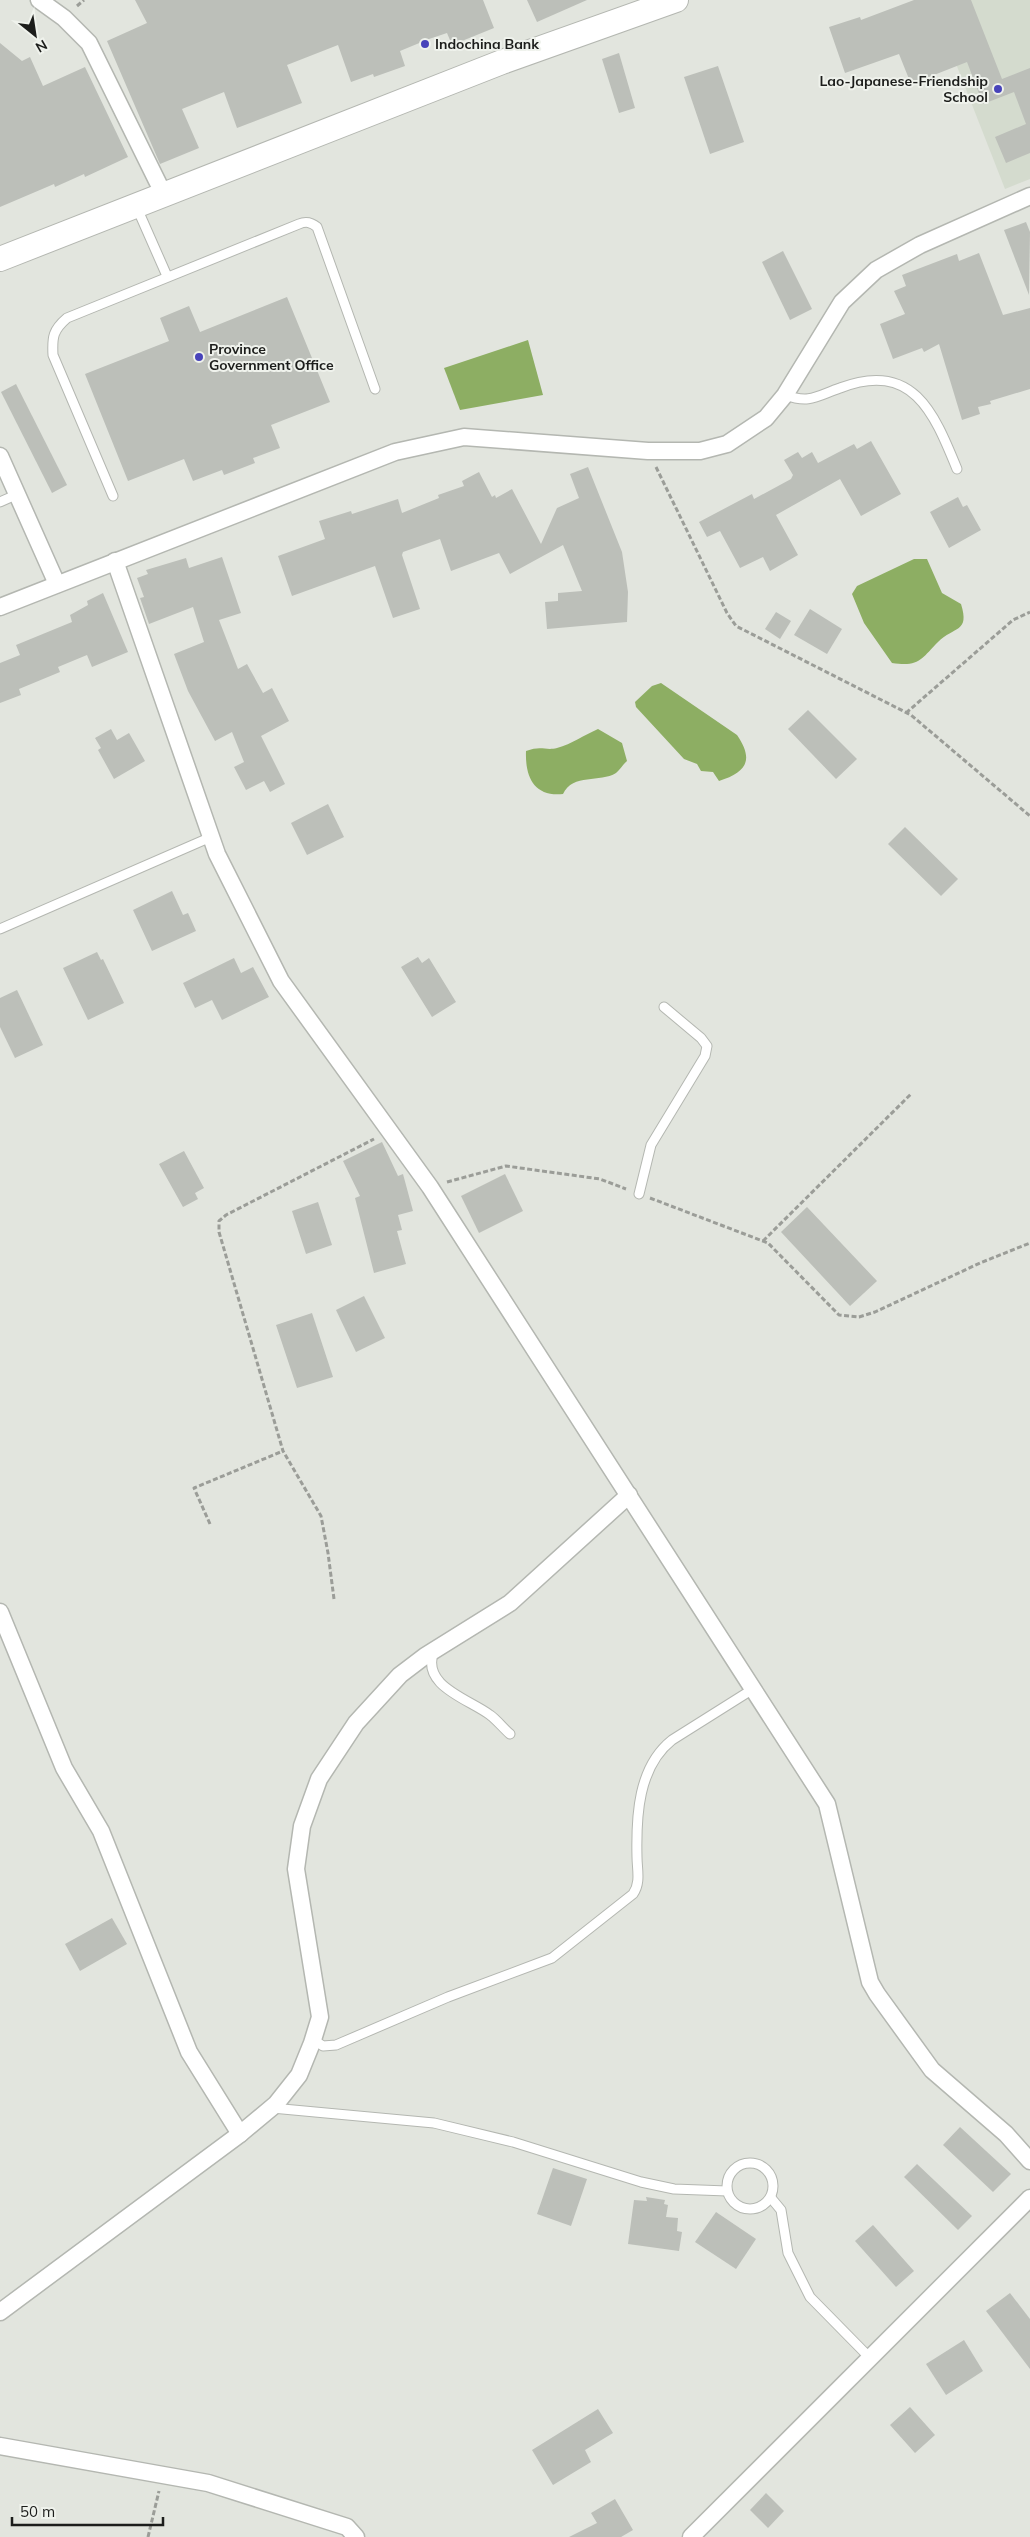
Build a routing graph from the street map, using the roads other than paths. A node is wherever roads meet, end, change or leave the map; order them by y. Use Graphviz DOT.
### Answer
graph roads {
  1 [pos="39,0"];
  2 [pos="676,0"];
  3 [pos="164,195"];
  4 [pos="1030,196"];
  5 [pos="136,206"];
  6 [pos="0,259"];
  7 [pos="167,276"];
  8 [pos="375,389"];
  9 [pos="785,395"];
  10 [pos="0,456"];
  11 [pos="957,468"];
  12 [pos="18,494"];
  13 [pos="113,496"];
  14 [pos="0,502"];
  15 [pos="115,561"];
  16 [pos="57,584"];
  17 [pos="0,607"];
  18 [pos="211,837"];
  19 [pos="0,930"];
  20 [pos="664,1007"];
  21 [pos="639,1194"];
  22 [pos="629,1496"];
  23 [pos="0,1612"];
  24 [pos="434,1651"];
  25 [pos="753,1689"];
  26 [pos="510,1734"];
  27 [pos="314,2040"];
  28 [pos="271,2108"];
  29 [pos="240,2134"];
  30 [pos="1030,2161"];
  31 [pos="727,2191"];
  32 [pos="770,2198"];
  33 [pos="1030,2198"];
  34 [pos="0,2312"];
  35 [pos="871,2359"];
  36 [pos="0,2446"];
  37 [pos="356,2537"];
  38 [pos="691,2537"];
  1 -- 3 [label="street"];
  2 -- 3 [label="street"];
  3 -- 5 [label="street"];
  4 -- 9 [label="street"];
  5 -- 6 [label="street"];
  5 -- 7 [label="lane"];
  7 -- 8 [label="lane"];
  7 -- 13 [label="lane"];
  9 -- 11 [label="lane"];
  9 -- 15 [label="street"];
  10 -- 12 [label="street"];
  12 -- 14 [label="lane"];
  12 -- 16 [label="street"];
  15 -- 16 [label="street"];
  15 -- 18 [label="street"];
  16 -- 17 [label="street"];
  18 -- 19 [label="lane"];
  18 -- 22 [label="street"];
  20 -- 21 [label="lane"];
  22 -- 24 [label="street"];
  22 -- 25 [label="street"];
  23 -- 29 [label="street"];
  24 -- 26 [label="lane"];
  24 -- 27 [label="street"];
  25 -- 27 [label="lane"];
  25 -- 30 [label="street"];
  27 -- 28 [label="street"];
  28 -- 29 [label="street"];
  28 -- 31 [label="lane"];
  29 -- 34 [label="street"];
  31 -- 32 [label="lane"];
  31 -- 32 [label="lane"];
  32 -- 35 [label="lane"];
  33 -- 35 [label="street"];
  35 -- 38 [label="street"];
  36 -- 37 [label="street"];
}
